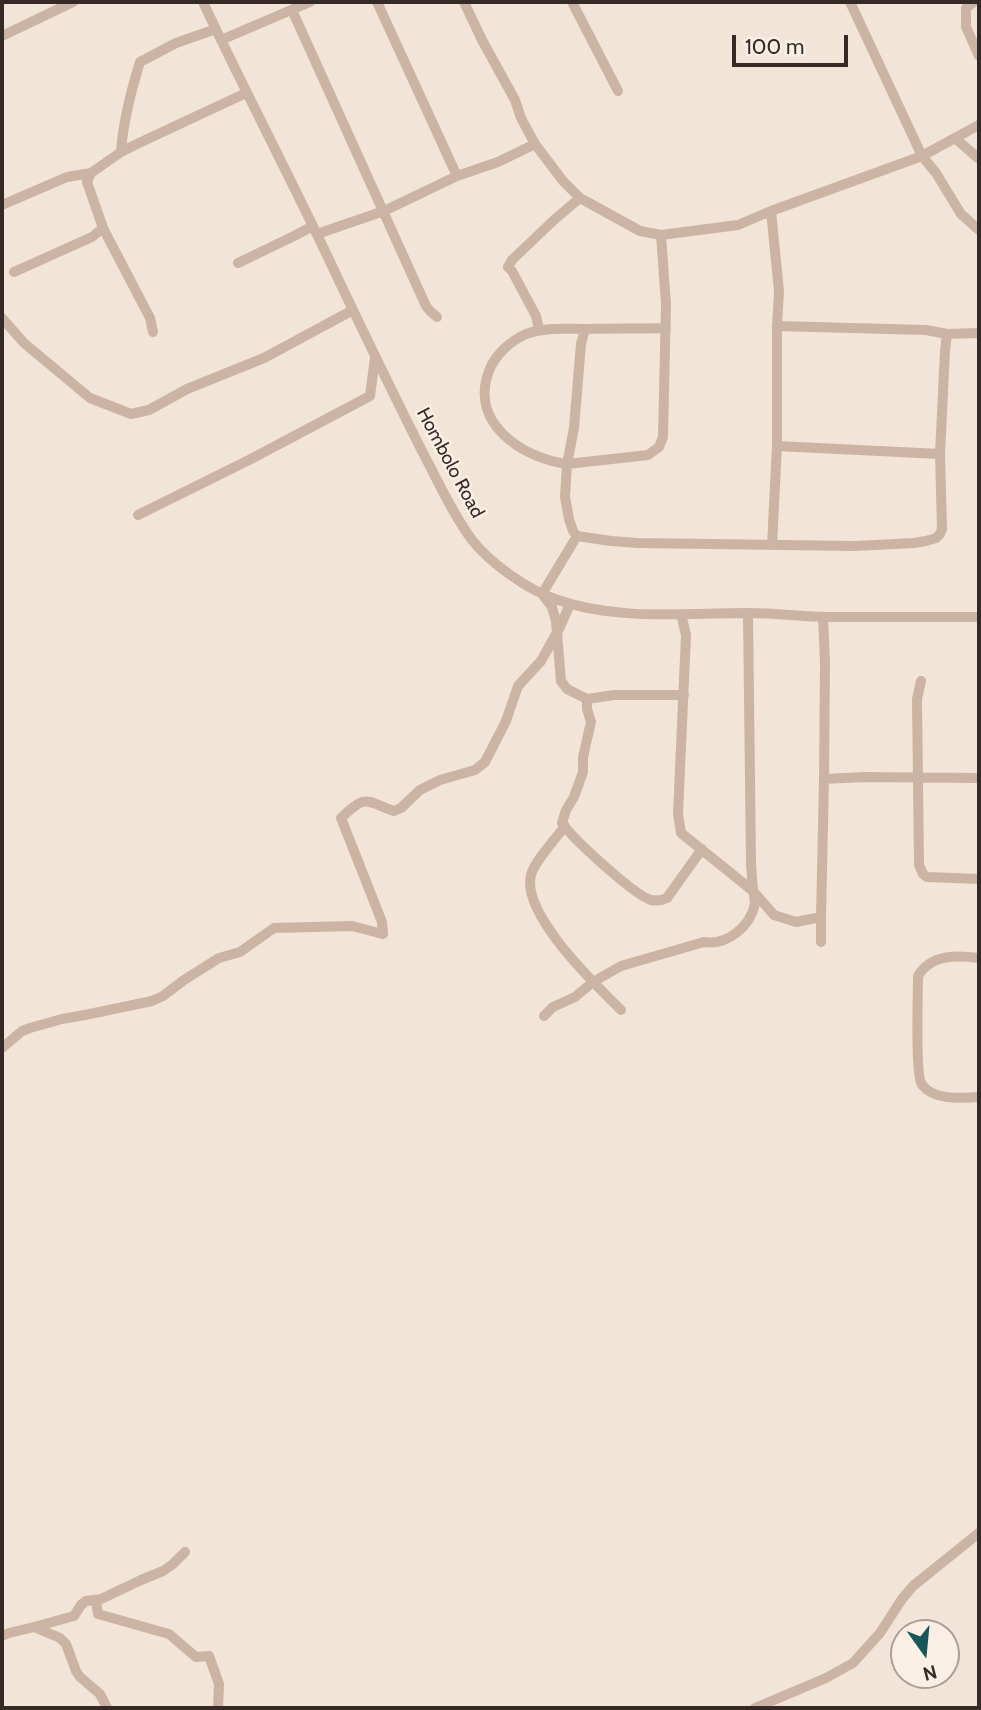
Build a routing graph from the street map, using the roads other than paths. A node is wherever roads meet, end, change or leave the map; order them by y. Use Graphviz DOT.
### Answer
graph roads {
  1 [pos="73,2"];
  2 [pos="203,2"];
  3 [pos="310,2"];
  4 [pos="377,2"];
  5 [pos="464,2"];
  6 [pos="572,2"];
  7 [pos="850,2"];
  8 [pos="974,2"];
  9 [pos="292,10"];
  10 [pos="219,34"];
  11 [pos="2,36"];
  12 [pos="979,56"];
  13 [pos="618,91"];
  14 [pos="246,93"];
  15 [pos="979,125"];
  16 [pos="956,139"];
  17 [pos="535,144"];
  18 [pos="121,152"];
  19 [pos="922,156"];
  20 [pos="979,159"];
  21 [pos="90,173"];
  22 [pos="457,176"];
  23 [pos="576,194"];
  24 [pos="2,205"];
  25 [pos="384,211"];
  26 [pos="771,211"];
  27 [pos="103,228"];
  28 [pos="315,230"];
  29 [pos="979,230"];
  30 [pos="661,235"];
  31 [pos="238,263"];
  32 [pos="14,272"];
  33 [pos="353,310"];
  34 [pos="438,317"];
  35 [pos="2,318"];
  36 [pos="776,326"];
  37 [pos="666,328"];
  38 [pos="585,329"];
  39 [pos="539,330"];
  40 [pos="152,332"];
  41 [pos="979,333"];
  42 [pos="947,334"];
  43 [pos="375,358"];
  44 [pos="777,446"];
  45 [pos="940,454"];
  46 [pos="567,464"];
  47 [pos="138,515"];
  48 [pos="577,536"];
  49 [pos="772,545"];
  50 [pos="542,594"];
  51 [pos="570,604"];
  52 [pos="748,613"];
  53 [pos="681,614"];
  54 [pos="823,617"];
  55 [pos="979,617"];
  56 [pos="557,632"];
  57 [pos="921,681"];
  58 [pos="684,695"];
  59 [pos="587,699"];
  60 [pos="918,778"];
  61 [pos="979,778"];
  62 [pos="824,779"];
  63 [pos="565,827"];
  64 [pos="702,849"];
  65 [pos="979,879"];
  66 [pos="753,891"];
  67 [pos="821,916"];
  68 [pos="821,942"];
  69 [pos="979,958"];
  70 [pos="593,982"];
  71 [pos="621,1010"];
  72 [pos="544,1016"];
  73 [pos="2,1048"];
  74 [pos="979,1097"];
  75 [pos="979,1533"];
  76 [pos="185,1552"];
  77 [pos="96,1600"];
  78 [pos="34,1627"];
  79 [pos="2,1636"];
  80 [pos="107,1708"];
  81 [pos="218,1708"];
  82 [pos="755,1708"];
  1 -- 11 [label="street"];
  2 -- 10 [label="street, Hombolo Road"];
  3 -- 9 [label="street"];
  4 -- 22 [label="street"];
  5 -- 17 [label="street"];
  6 -- 13 [label="street"];
  7 -- 19 [label="street"];
  8 -- 12 [label="street"];
  9 -- 10 [label="street"];
  9 -- 25 [label="street"];
  10 -- 14 [label="street, Hombolo Road"];
  10 -- 18 [label="street"];
  14 -- 18 [label="street"];
  14 -- 28 [label="street, Hombolo Road"];
  15 -- 16 [label="street"];
  16 -- 19 [label="street"];
  16 -- 20 [label="street"];
  17 -- 22 [label="street"];
  17 -- 23 [label="street"];
  18 -- 21 [label="street"];
  19 -- 26 [label="street"];
  19 -- 29 [label="street"];
  21 -- 24 [label="street"];
  21 -- 27 [label="street"];
  22 -- 25 [label="street"];
  23 -- 30 [label="street"];
  23 -- 39 [label="street"];
  25 -- 28 [label="street"];
  25 -- 34 [label="street"];
  26 -- 30 [label="street"];
  26 -- 36 [label="street"];
  27 -- 32 [label="street"];
  27 -- 40 [label="street"];
  28 -- 31 [label="street"];
  28 -- 33 [label="street, Hombolo Road"];
  30 -- 37 [label="street"];
  33 -- 35 [label="street"];
  33 -- 43 [label="street, Hombolo Road"];
  36 -- 42 [label="street"];
  36 -- 44 [label="street"];
  37 -- 38 [label="street"];
  37 -- 46 [label="street"];
  38 -- 39 [label="street"];
  38 -- 46 [label="street"];
  39 -- 46 [label="street"];
  41 -- 42 [label="street"];
  42 -- 45 [label="street"];
  43 -- 47 [label="street"];
  43 -- 50 [label="street, Hombolo Road"];
  44 -- 45 [label="street"];
  44 -- 49 [label="street"];
  45 -- 49 [label="street"];
  46 -- 48 [label="street"];
  48 -- 49 [label="street"];
  48 -- 50 [label="street"];
  50 -- 51 [label="street, Hombolo Road"];
  50 -- 56 [label="street"];
  51 -- 53 [label="street, Hombolo Road"];
  51 -- 56 [label="street"];
  52 -- 53 [label="street, Hombolo Road"];
  52 -- 54 [label="street, Hombolo Road"];
  52 -- 66 [label="street"];
  53 -- 58 [label="street"];
  54 -- 55 [label="street, Hombolo Road"];
  54 -- 62 [label="street"];
  56 -- 59 [label="street"];
  56 -- 73 [label="street"];
  57 -- 60 [label="street"];
  58 -- 59 [label="street"];
  58 -- 64 [label="street"];
  59 -- 63 [label="street"];
  60 -- 61 [label="street"];
  60 -- 62 [label="street"];
  60 -- 65 [label="street"];
  62 -- 67 [label="street"];
  63 -- 64 [label="street"];
  63 -- 70 [label="street"];
  64 -- 66 [label="street"];
  66 -- 67 [label="street"];
  66 -- 70 [label="street"];
  67 -- 68 [label="street"];
  69 -- 74 [label="street"];
  70 -- 71 [label="street"];
  70 -- 72 [label="street"];
  75 -- 82 [label="street"];
  76 -- 77 [label="street"];
  77 -- 78 [label="street"];
  77 -- 81 [label="street"];
  78 -- 79 [label="street"];
  78 -- 80 [label="street"];
}
